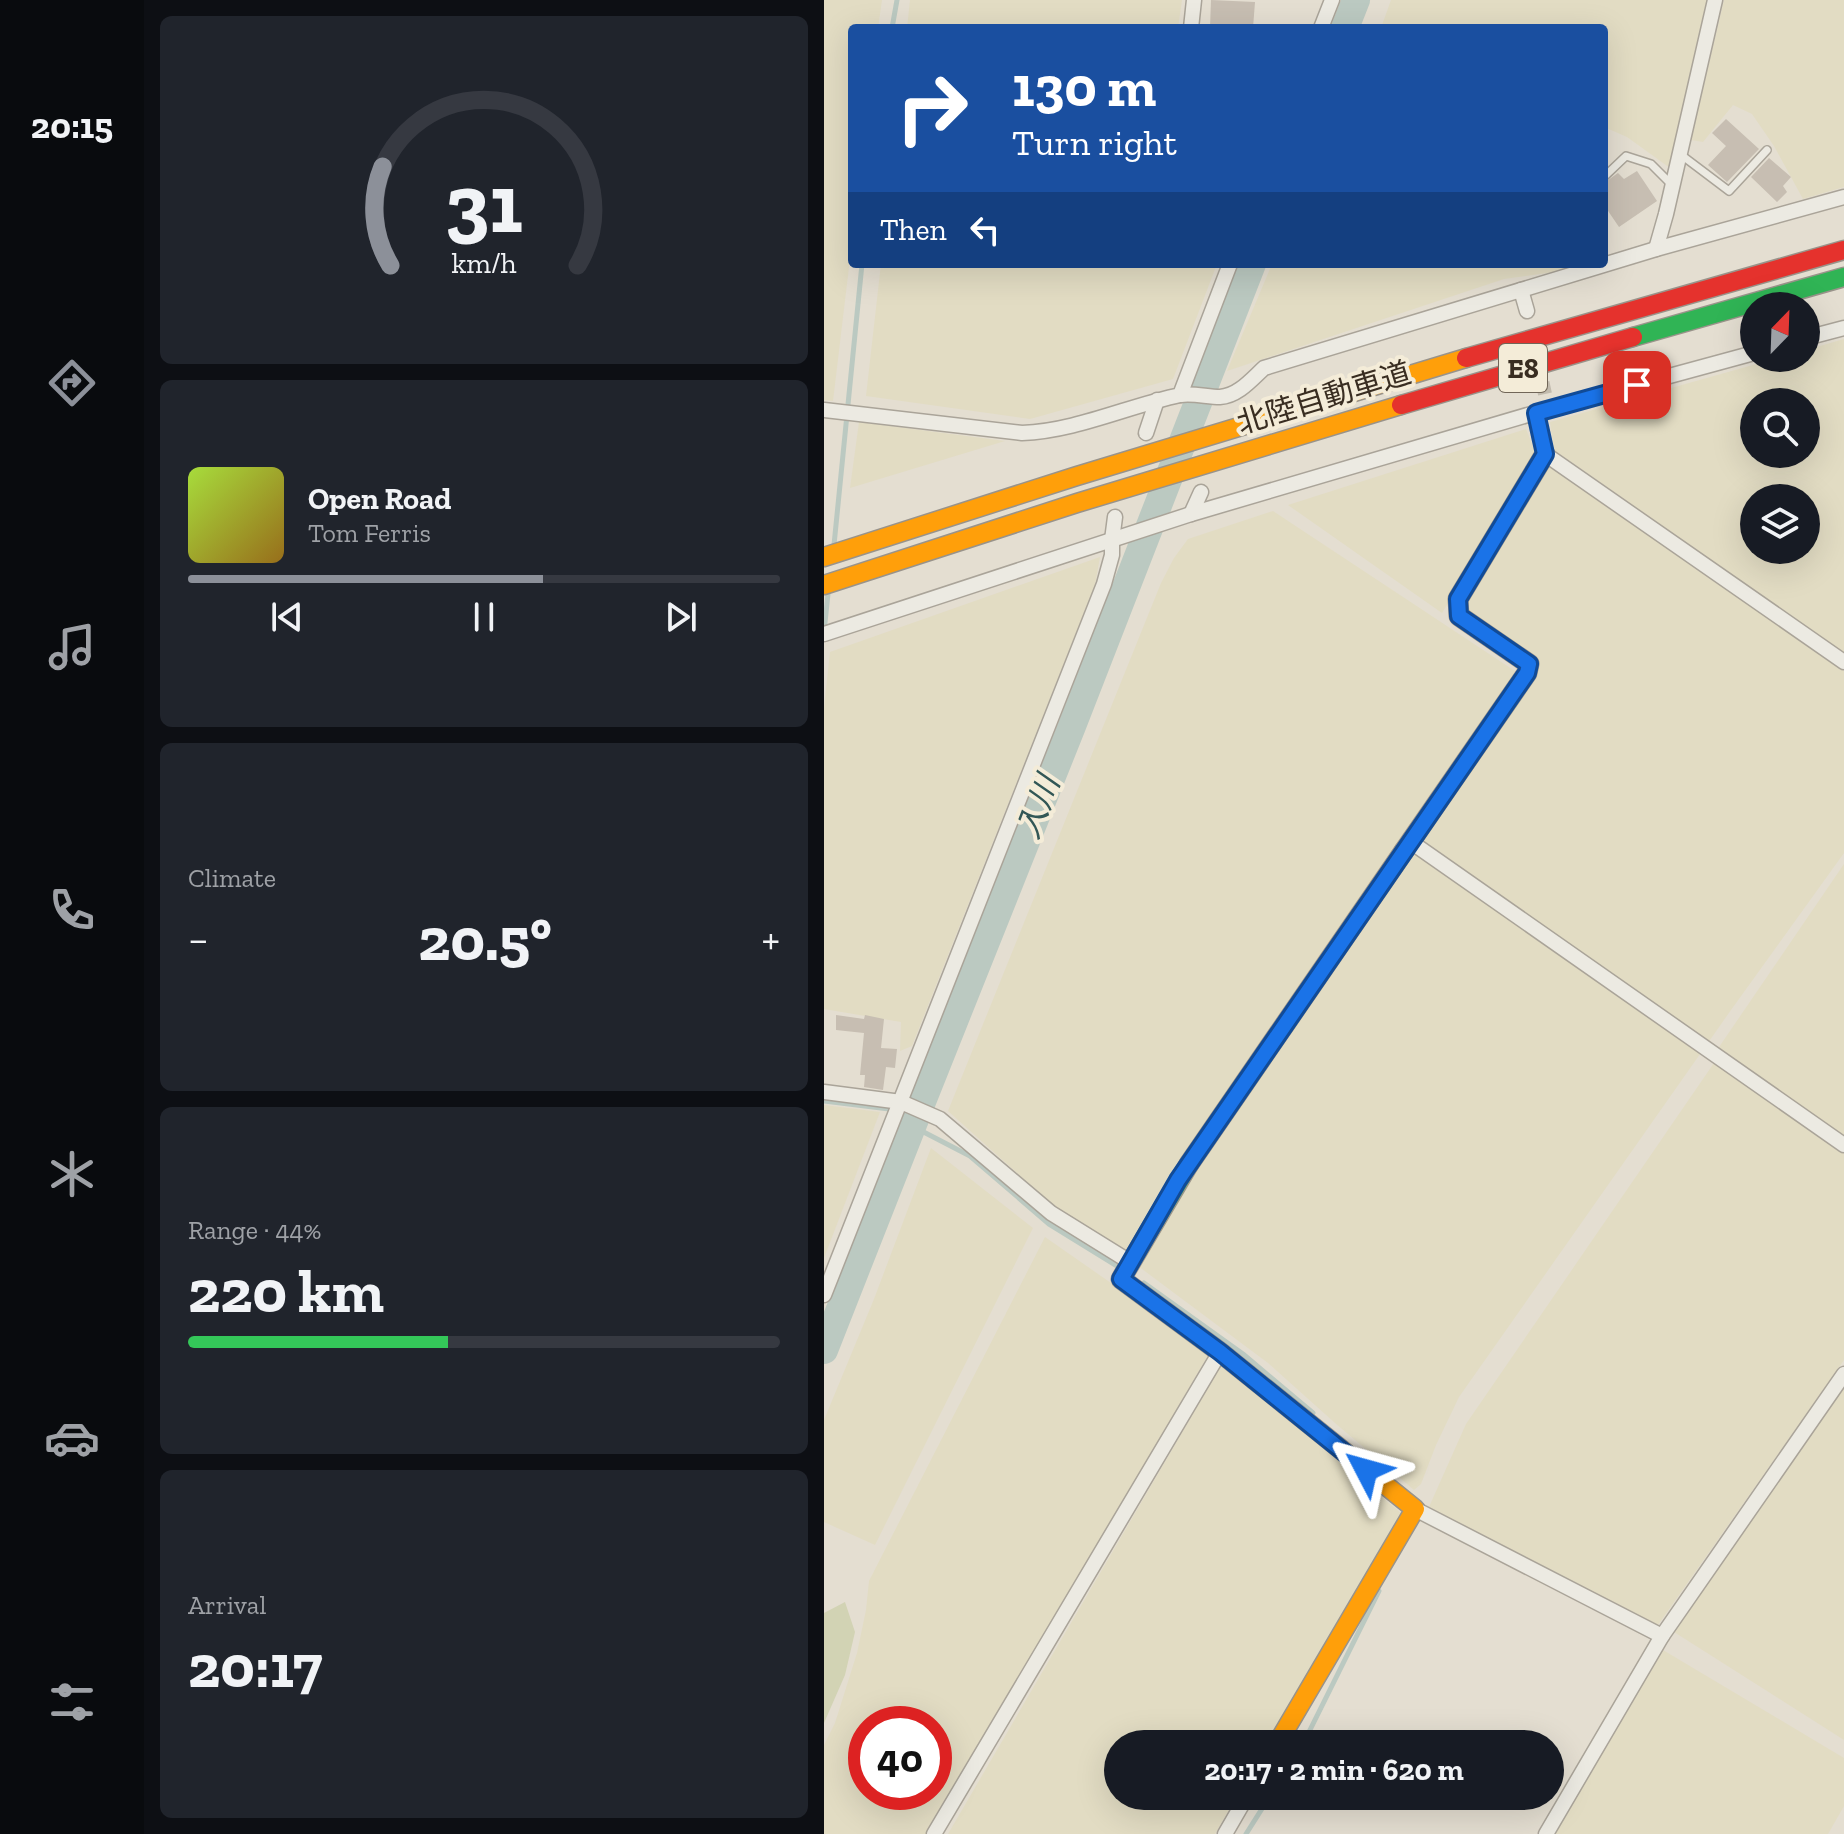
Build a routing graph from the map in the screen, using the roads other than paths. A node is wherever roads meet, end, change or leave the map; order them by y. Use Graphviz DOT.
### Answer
graph roads {
  1 [pos="1194,0"];
  2 [pos="1332,0"];
  3 [pos="1715,0"];
  4 [pos="1191,24"];
  5 [pos="1323,24"];
  6 [pos="1767,150"];
  7 [pos="1680,154"];
  8 [pos="1608,173"];
  9 [pos="1673,185"];
  10 [pos="1844,197"];
  11 [pos="1656,249"];
  12 [pos="1844,250"];
  13 [pos="1608,264"];
  14 [pos="1228,268"];
  15 [pos="1593,268"];
  16 [pos="1844,277"];
  17 [pos="1521,290"];
  18 [pos="1527,311"];
  19 [pos="1844,328"];
  20 [pos="1820,334"];
  21 [pos="1740,357"];
  22 [pos="1235,393"];
  23 [pos="1545,394"];
  24 [pos="1180,395"];
  25 [pos="1157,400"];
  26 [pos="824,410"];
  27 [pos="1230,410"];
  28 [pos="1542,411"];
  29 [pos="1146,433"];
  30 [pos="1545,454"];
  31 [pos="1201,492"];
  32 [pos="1191,514"];
  33 [pos="1115,517"];
  34 [pos="1112,540"];
  35 [pos="824,557"];
  36 [pos="824,585"];
  37 [pos="824,634"];
  38 [pos="1844,662"];
  39 [pos="1411,842"];
  40 [pos="824,1092"];
  41 [pos="901,1102"];
  42 [pos="1844,1145"];
  43 [pos="1130,1262"];
  44 [pos="824,1295"];
  45 [pos="1220,1352"];
  46 [pos="1844,1374"];
  47 [pos="1415,1509"];
  48 [pos="1662,1636"];
  49 [pos="1285,1730"];
  50 [pos="1239,1810"];
  51 [pos="934,1834"];
  52 [pos="1225,1834"];
  53 [pos="1546,1834"];
  1 -- 4 [label="street"];
  2 -- 5 [label="street"];
  3 -- 7 [label="street"];
  6 -- 7 [label="lane"];
  7 -- 9 [label="street"];
  8 -- 9 [label="lane"];
  9 -- 11 [label="street"];
  10 -- 11 [label="street"];
  11 -- 13 [label="street"];
  12 -- 35 [label="main road, 北陸自動車道 / E8"];
  14 -- 24 [label="street"];
  15 -- 17 [label="street"];
  16 -- 36 [label="main road, 北陸自動車道 / E8"];
  17 -- 18 [label="street"];
  17 -- 22 [label="street"];
  19 -- 20 [label="street"];
  21 -- 28 [label="street"];
  22 -- 24 [label="street"];
  22 -- 27 [label="street"];
  23 -- 28 [label="street"];
  24 -- 25 [label="street"];
  25 -- 26 [label="street"];
  25 -- 29 [label="street"];
  28 -- 30 [label="street"];
  28 -- 32 [label="street"];
  30 -- 38 [label="street"];
  30 -- 39 [label="main road"];
  31 -- 32 [label="street"];
  32 -- 34 [label="street"];
  33 -- 34 [label="street"];
  34 -- 37 [label="street"];
  34 -- 41 [label="street"];
  39 -- 42 [label="street"];
  39 -- 43 [label="main road"];
  40 -- 41 [label="street"];
  41 -- 43 [label="street"];
  41 -- 44 [label="street"];
  43 -- 45 [label="main road"];
  45 -- 47 [label="main road"];
  45 -- 51 [label="street"];
  46 -- 48 [label="street"];
  47 -- 48 [label="street"];
  47 -- 49 [label="main road"];
  48 -- 53 [label="street"];
  50 -- 52 [label="street"];
}
